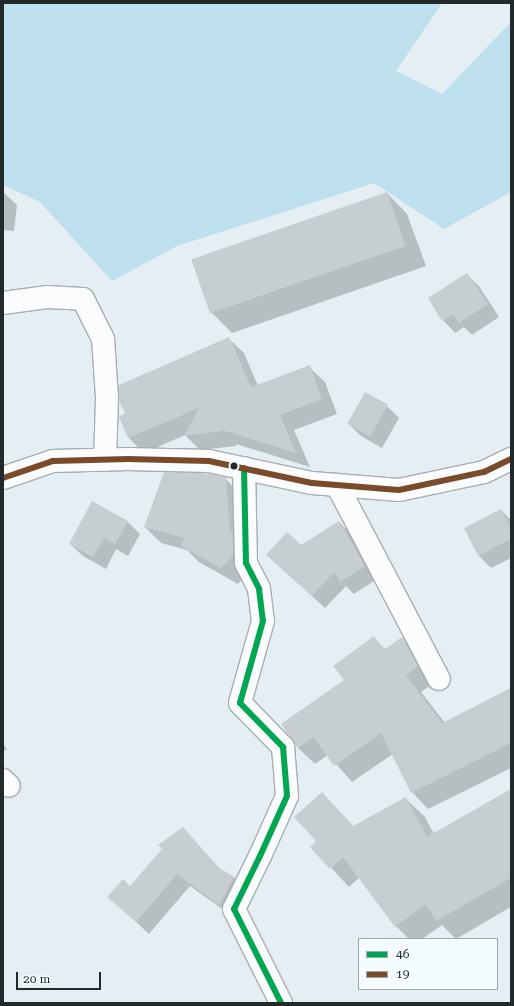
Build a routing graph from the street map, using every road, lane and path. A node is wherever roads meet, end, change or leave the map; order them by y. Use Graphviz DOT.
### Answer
graph roads {
  1 [pos="3,303"];
  2 [pos="511,459"];
  3 [pos="105,460"];
  4 [pos="244,468"];
  5 [pos="3,478"];
  6 [pos="337,485"];
  7 [pos="439,679"];
  8 [pos="281,1003"];
  1 -- 3 [label="street"];
  2 -- 6 [label="street"];
  3 -- 4 [label="street"];
  3 -- 5 [label="street"];
  4 -- 6 [label="street"];
  4 -- 8 [label="street"];
  6 -- 7 [label="street"];
}
